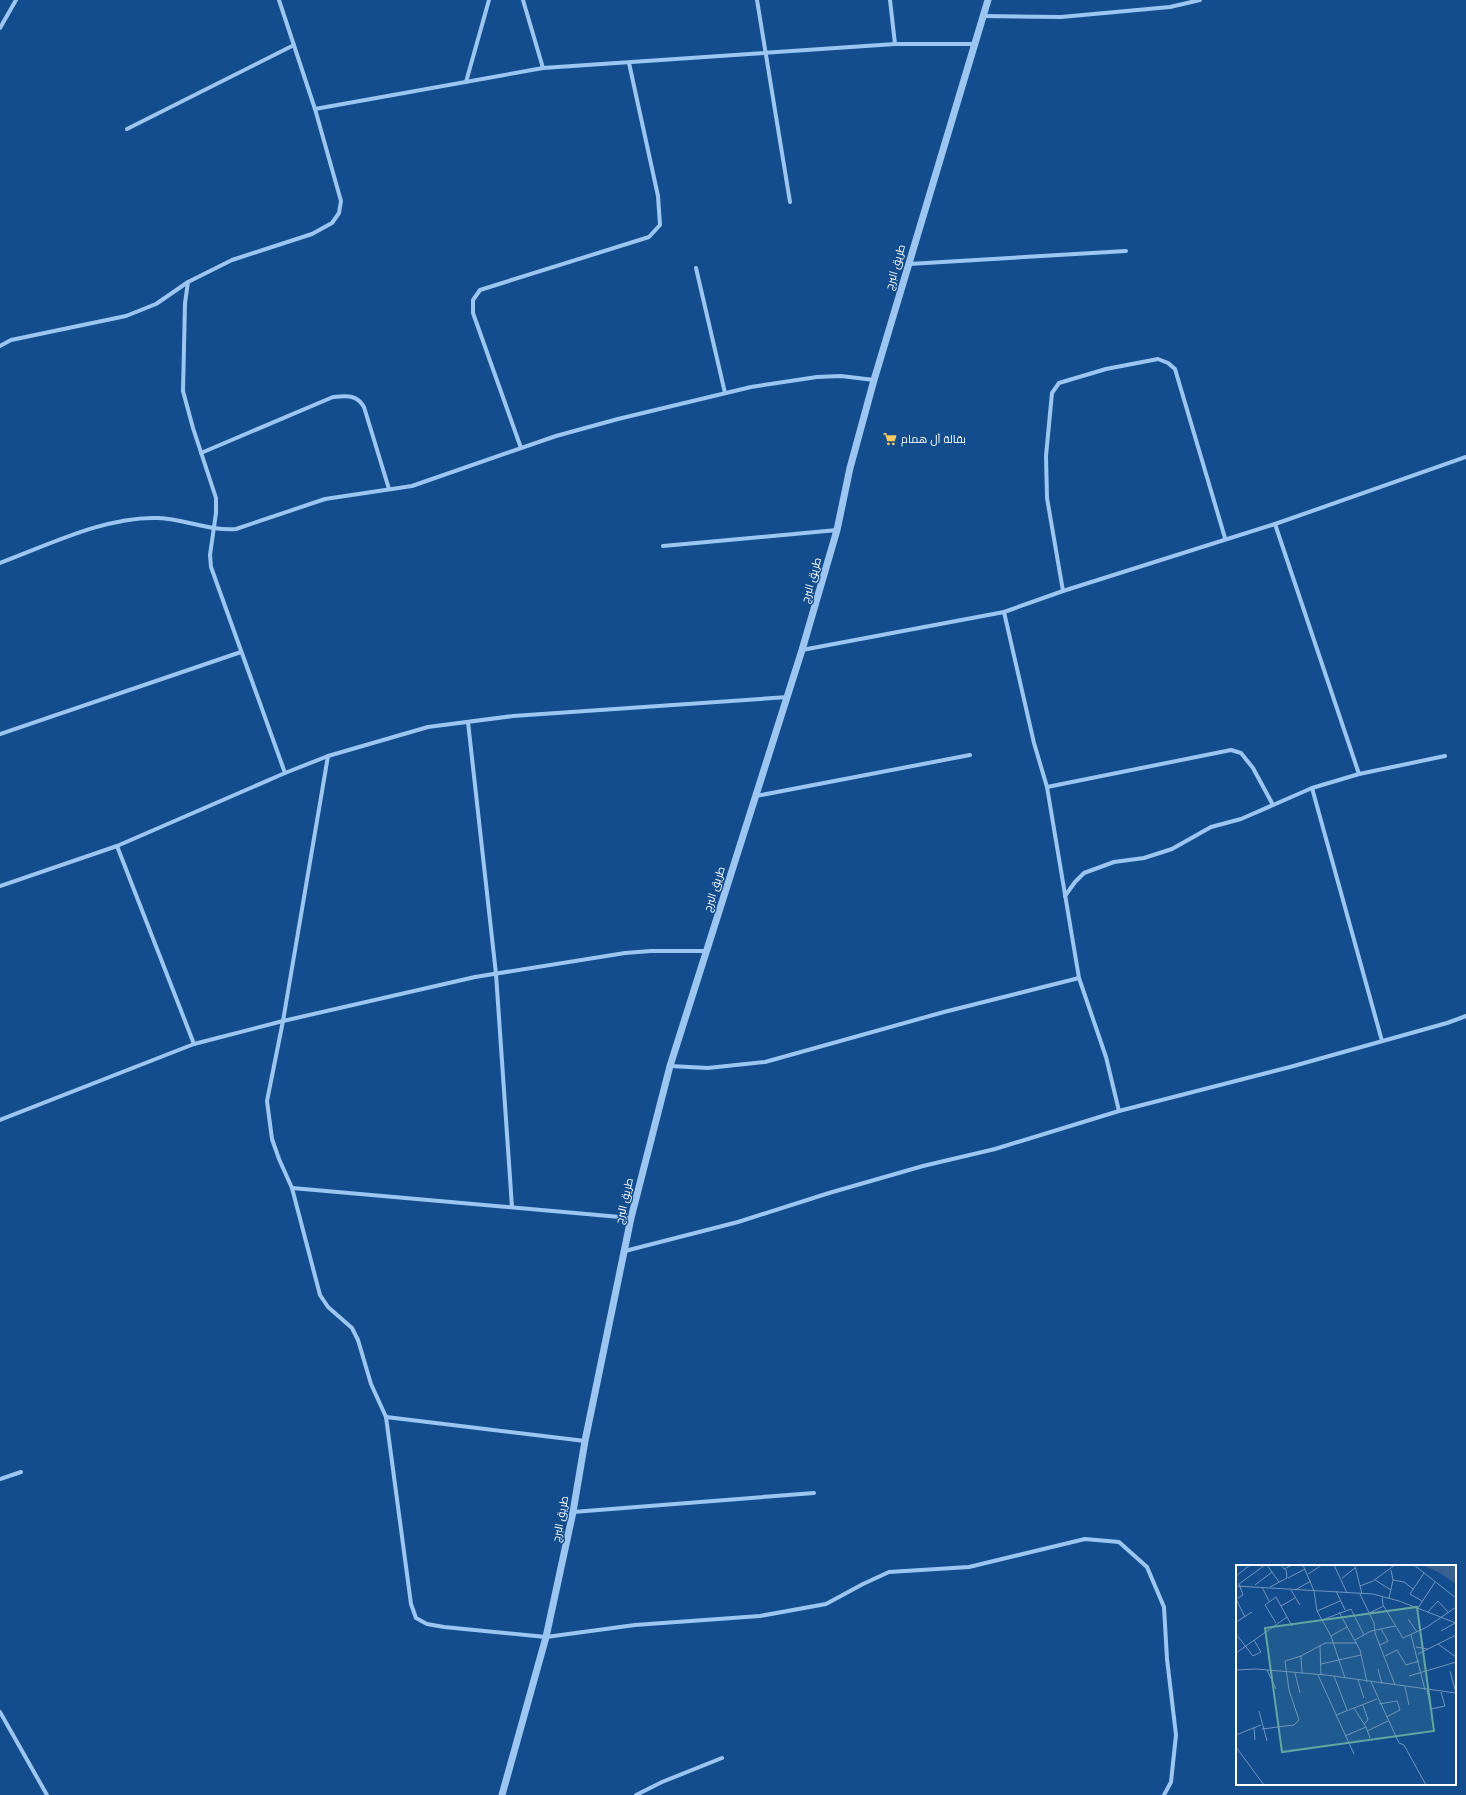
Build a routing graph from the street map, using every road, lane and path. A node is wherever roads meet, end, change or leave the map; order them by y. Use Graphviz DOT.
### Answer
graph roads {
  1 [pos="16,0"];
  2 [pos="279,0"];
  3 [pos="489,0"];
  4 [pos="524,0"];
  5 [pos="757,0"];
  6 [pos="890,0"];
  7 [pos="988,0"];
  8 [pos="1200,0"];
  9 [pos="983,16"];
  10 [pos="0,28"];
  11 [pos="895,44"];
  12 [pos="975,44"];
  13 [pos="294,45"];
  14 [pos="765,54"];
  15 [pos="629,63"];
  16 [pos="544,68"];
  17 [pos="466,82"];
  18 [pos="315,109"];
  19 [pos="127,129"];
  20 [pos="790,202"];
  21 [pos="1126,251"];
  22 [pos="908,264"];
  23 [pos="696,268"];
  24 [pos="188,282"];
  25 [pos="0,346"];
  26 [pos="874,380"];
  27 [pos="725,393"];
  28 [pos="521,448"];
  29 [pos="201,453"];
  30 [pos="1466,457"];
  31 [pos="388,489"];
  32 [pos="1275,524"];
  33 [pos="214,528"];
  34 [pos="837,530"];
  35 [pos="1225,538"];
  36 [pos="663,546"];
  37 [pos="0,561"];
  38 [pos="1063,591"];
  39 [pos="1004,612"];
  40 [pos="802,650"];
  41 [pos="241,652"];
  42 [pos="788,697"];
  43 [pos="468,722"];
  44 [pos="0,734"];
  45 [pos="970,755"];
  46 [pos="328,756"];
  47 [pos="1445,756"];
  48 [pos="284,773"];
  49 [pos="1359,774"];
  50 [pos="1047,787"];
  51 [pos="1312,788"];
  52 [pos="756,796"];
  53 [pos="1273,805"];
  54 [pos="117,846"];
  55 [pos="0,886"];
  56 [pos="1064,896"];
  57 [pos="706,951"];
  58 [pos="496,974"];
  59 [pos="1079,978"];
  60 [pos="1466,1016"];
  61 [pos="283,1021"];
  62 [pos="1382,1041"];
  63 [pos="194,1044"];
  64 [pos="670,1066"];
  65 [pos="1119,1111"];
  66 [pos="0,1120"];
  67 [pos="292,1188"];
  68 [pos="512,1207"];
  69 [pos="631,1218"];
  70 [pos="625,1251"];
  71 [pos="386,1417"];
  72 [pos="585,1441"];
  73 [pos="21,1472"];
  74 [pos="0,1479"];
  75 [pos="814,1494"];
  76 [pos="573,1512"];
  77 [pos="546,1637"];
  78 [pos="0,1712"];
  79 [pos="722,1758"];
  80 [pos="47,1795"];
  81 [pos="502,1795"];
  82 [pos="636,1795"];
  83 [pos="1164,1795"];
  1 -- 10 [label="street"];
  2 -- 13 [label="street"];
  3 -- 17 [label="street"];
  4 -- 16 [label="street"];
  5 -- 14 [label="street"];
  6 -- 11 [label="street"];
  7 -- 9 [label="street, طريق البرج"];
  8 -- 9 [label="street"];
  9 -- 12 [label="street, طريق البرج"];
  11 -- 12 [label="street"];
  11 -- 14 [label="street"];
  12 -- 22 [label="street, طريق البرج"];
  13 -- 18 [label="street"];
  13 -- 19 [label="street"];
  14 -- 15 [label="street"];
  14 -- 20 [label="street"];
  15 -- 16 [label="street"];
  15 -- 28 [label="street"];
  16 -- 17 [label="street"];
  17 -- 18 [label="street"];
  18 -- 24 [label="street"];
  21 -- 22 [label="street"];
  22 -- 26 [label="street, طريق البرج"];
  23 -- 27 [label="street"];
  24 -- 25 [label="street"];
  24 -- 29 [label="street"];
  26 -- 27 [label="street"];
  26 -- 34 [label="street, طريق البرج"];
  27 -- 28 [label="street"];
  28 -- 31 [label="street"];
  29 -- 31 [label="street"];
  29 -- 33 [label="street"];
  30 -- 32 [label="street"];
  31 -- 33 [label="street"];
  32 -- 35 [label="street"];
  32 -- 49 [label="street"];
  33 -- 37 [label="street"];
  33 -- 41 [label="street"];
  34 -- 36 [label="street"];
  34 -- 40 [label="street, طريق البرج"];
  35 -- 38 [label="street"];
  35 -- 38 [label="street"];
  38 -- 39 [label="street"];
  39 -- 40 [label="street"];
  39 -- 50 [label="street"];
  40 -- 42 [label="street, طريق البرج"];
  41 -- 44 [label="street"];
  41 -- 48 [label="street"];
  42 -- 43 [label="street"];
  42 -- 52 [label="street, طريق البرج"];
  43 -- 46 [label="street"];
  43 -- 58 [label="street"];
  45 -- 52 [label="street"];
  46 -- 48 [label="street"];
  46 -- 61 [label="street"];
  47 -- 49 [label="street"];
  48 -- 54 [label="street"];
  49 -- 51 [label="street"];
  50 -- 53 [label="street"];
  50 -- 56 [label="street"];
  51 -- 53 [label="street"];
  51 -- 62 [label="street"];
  52 -- 57 [label="street, طريق البرج"];
  53 -- 56 [label="street"];
  54 -- 55 [label="street"];
  54 -- 63 [label="street"];
  56 -- 59 [label="street"];
  57 -- 58 [label="street"];
  57 -- 64 [label="street, طريق البرج"];
  58 -- 61 [label="street"];
  58 -- 68 [label="street"];
  59 -- 64 [label="street"];
  59 -- 65 [label="street"];
  60 -- 62 [label="street"];
  61 -- 63 [label="street"];
  61 -- 67 [label="street"];
  62 -- 65 [label="street"];
  63 -- 66 [label="street"];
  64 -- 69 [label="street, طريق البرج"];
  65 -- 70 [label="street"];
  67 -- 68 [label="street"];
  67 -- 71 [label="street"];
  68 -- 69 [label="street"];
  69 -- 70 [label="street, طريق البرج"];
  70 -- 72 [label="street, طريق البرج"];
  71 -- 72 [label="street"];
  71 -- 77 [label="street"];
  72 -- 76 [label="street, طريق البرج"];
  73 -- 74 [label="street"];
  75 -- 76 [label="street"];
  76 -- 77 [label="street, طريق البرج"];
  77 -- 81 [label="street, طريق البرج"];
  77 -- 83 [label="street"];
  78 -- 80 [label="street"];
  79 -- 82 [label="street"];
}
